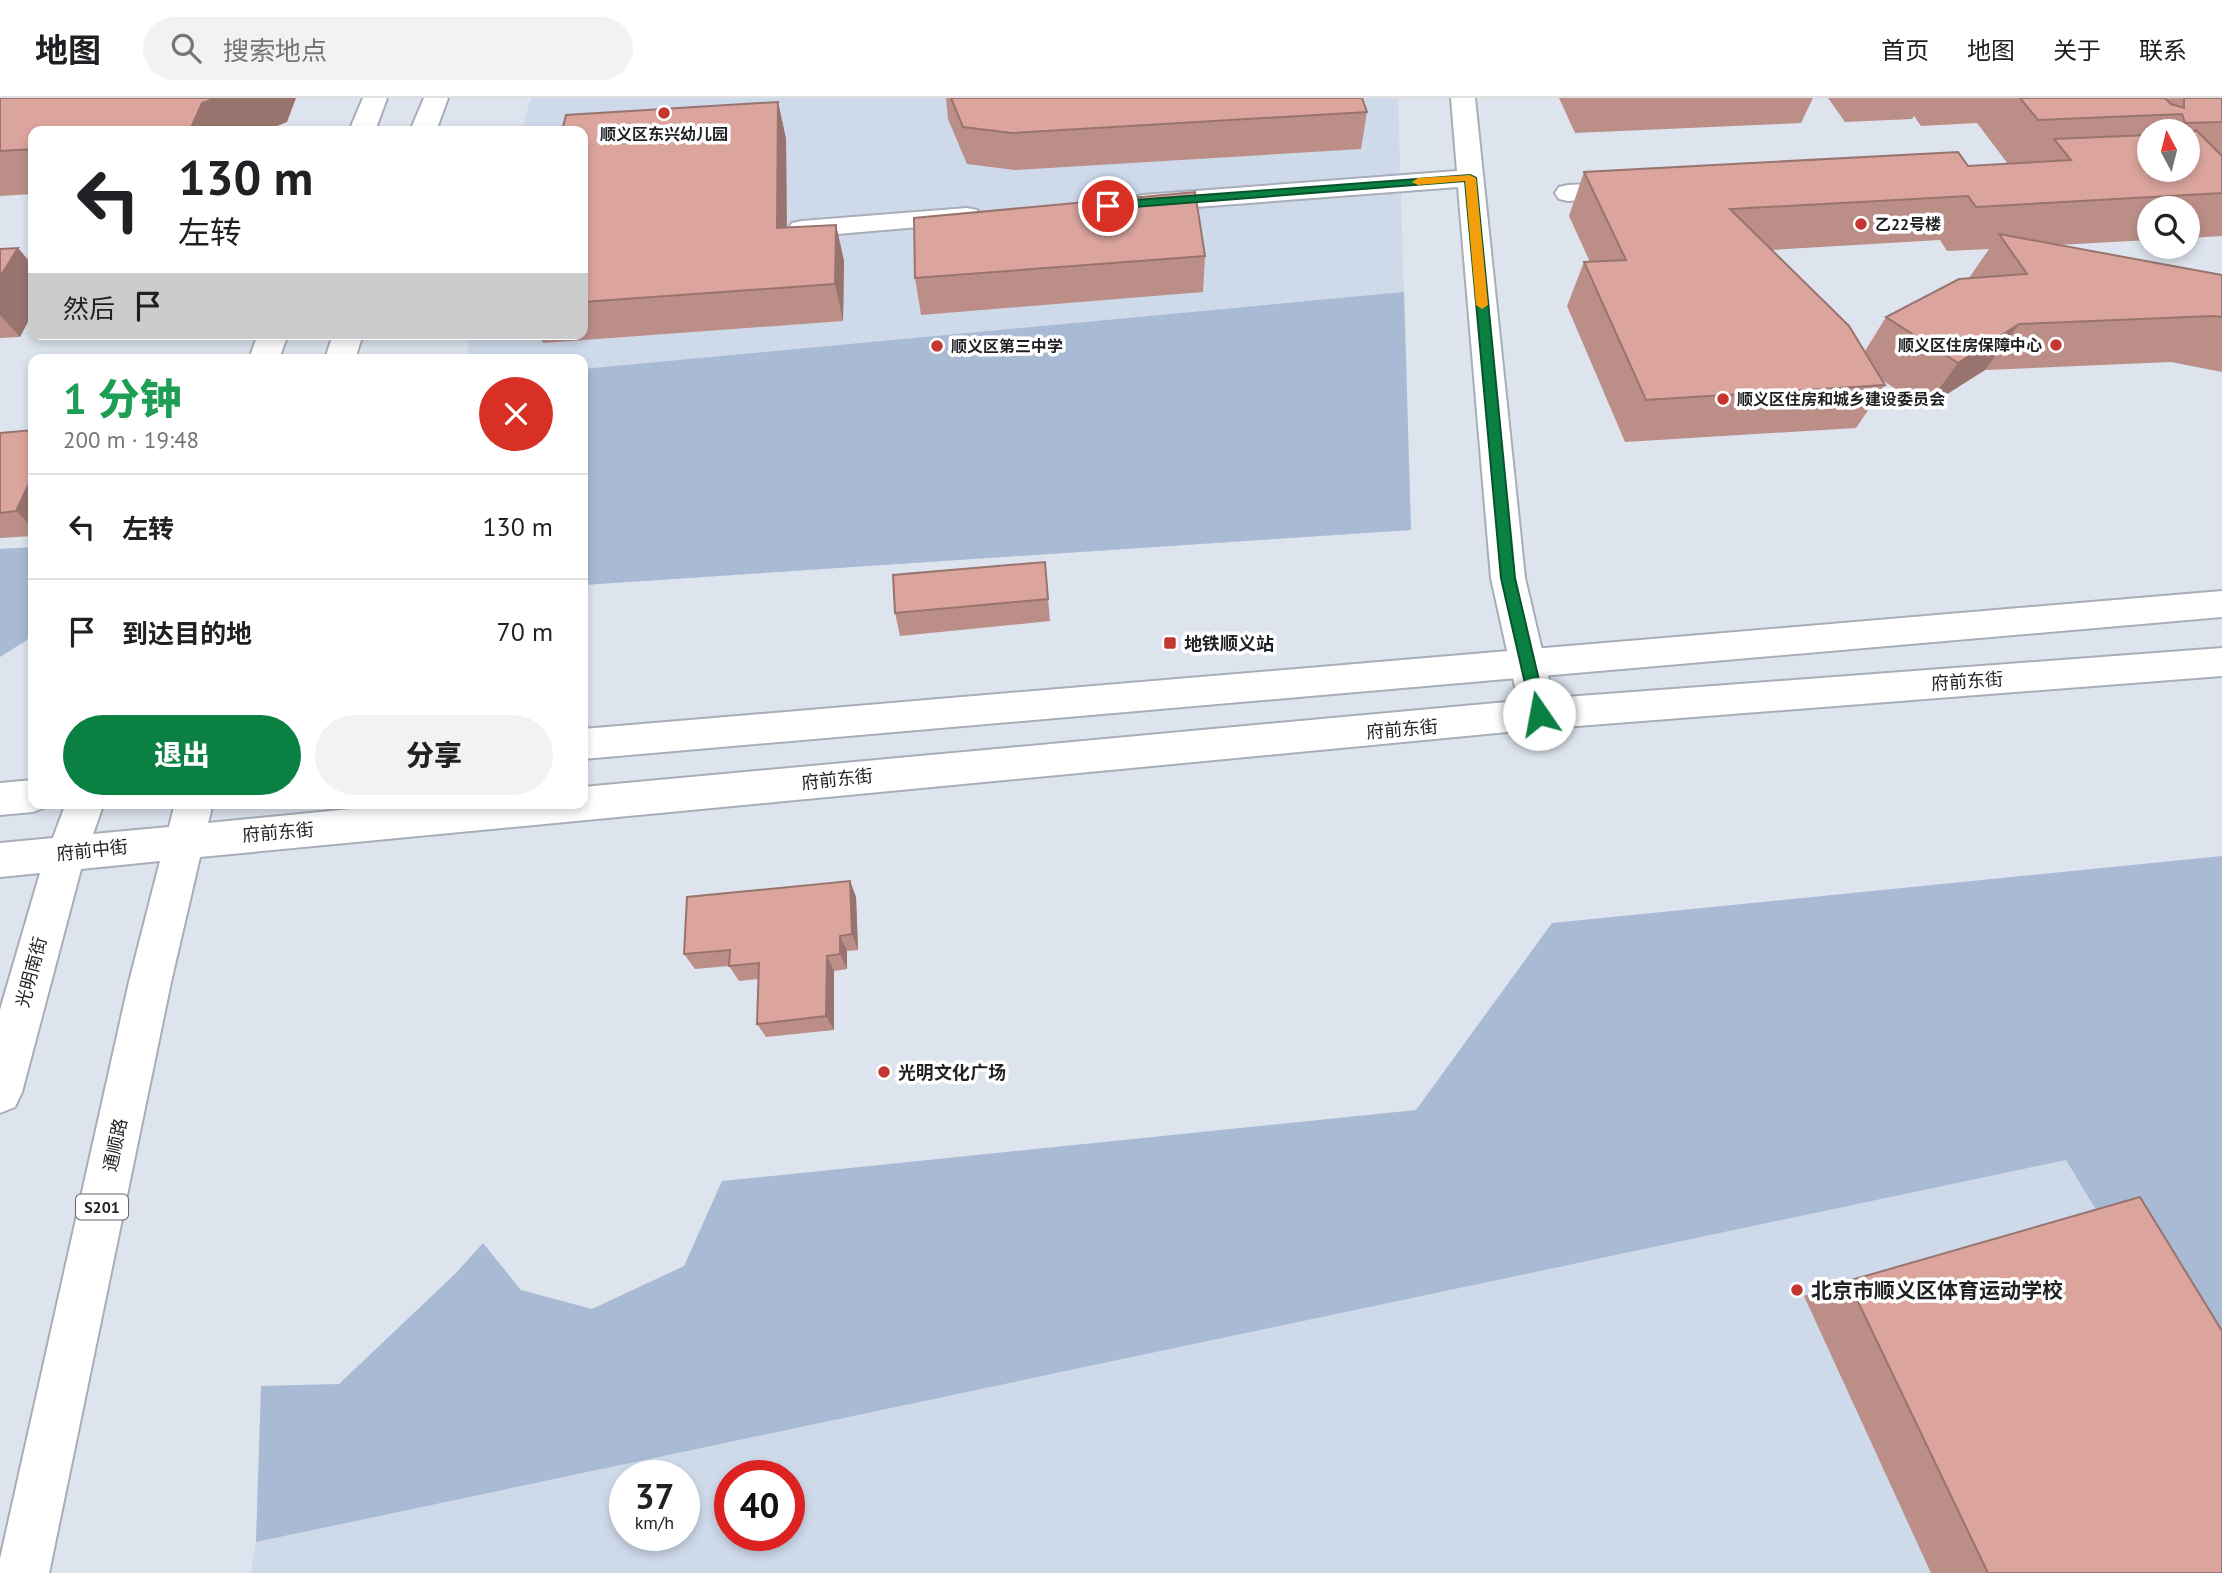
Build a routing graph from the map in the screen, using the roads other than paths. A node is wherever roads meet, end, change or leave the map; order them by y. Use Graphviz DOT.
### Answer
graph roads {
  1 [pos="375,98"];
  2 [pos="436,98"];
  3 [pos="1463,98"];
  4 [pos="364,126"];
  5 [pos="425,126"];
  6 [pos="1470,178"];
  7 [pos="1651,190"];
  8 [pos="1568,193"];
  9 [pos="1122,204"];
  10 [pos="997,214"];
  11 [pos="802,229"];
  12 [pos="2222,604"];
  13 [pos="1528,662"];
  14 [pos="2222,662"];
  15 [pos="1539,714"];
  16 [pos="588,744"];
  17 [pos="28,796"];
  18 [pos="0,799"];
  19 [pos="588,803"];
  20 [pos="83,809"];
  21 [pos="459,809"];
  22 [pos="189,822"];
  23 [pos="65,853"];
  24 [pos="0,860"];
  25 [pos="0,1092"];
  26 [pos="23,1573"];
  1 -- 4 [label="main road"];
  2 -- 5 [label="main road"];
  3 -- 6 [label="main road"];
  6 -- 9 [label="main road"];
  6 -- 13 [label="main road"];
  7 -- 8 [label="main road"];
  10 -- 11 [label="main road"];
  12 -- 13 [label="main road"];
  13 -- 15 [label="main road"];
  13 -- 16 [label="main road"];
  14 -- 15 [label="main road, 府前东街"];
  15 -- 19 [label="main road, 府前东街"];
  17 -- 18 [label="main road"];
  20 -- 23 [label="main road"];
  21 -- 22 [label="main road, 府前东街"];
  22 -- 23 [label="main road, 府前中街"];
  22 -- 26 [label="main road, 通顺路 / S201"];
  23 -- 24 [label="main road, 府前中街"];
  23 -- 25 [label="main road, 光明南街"];
}
